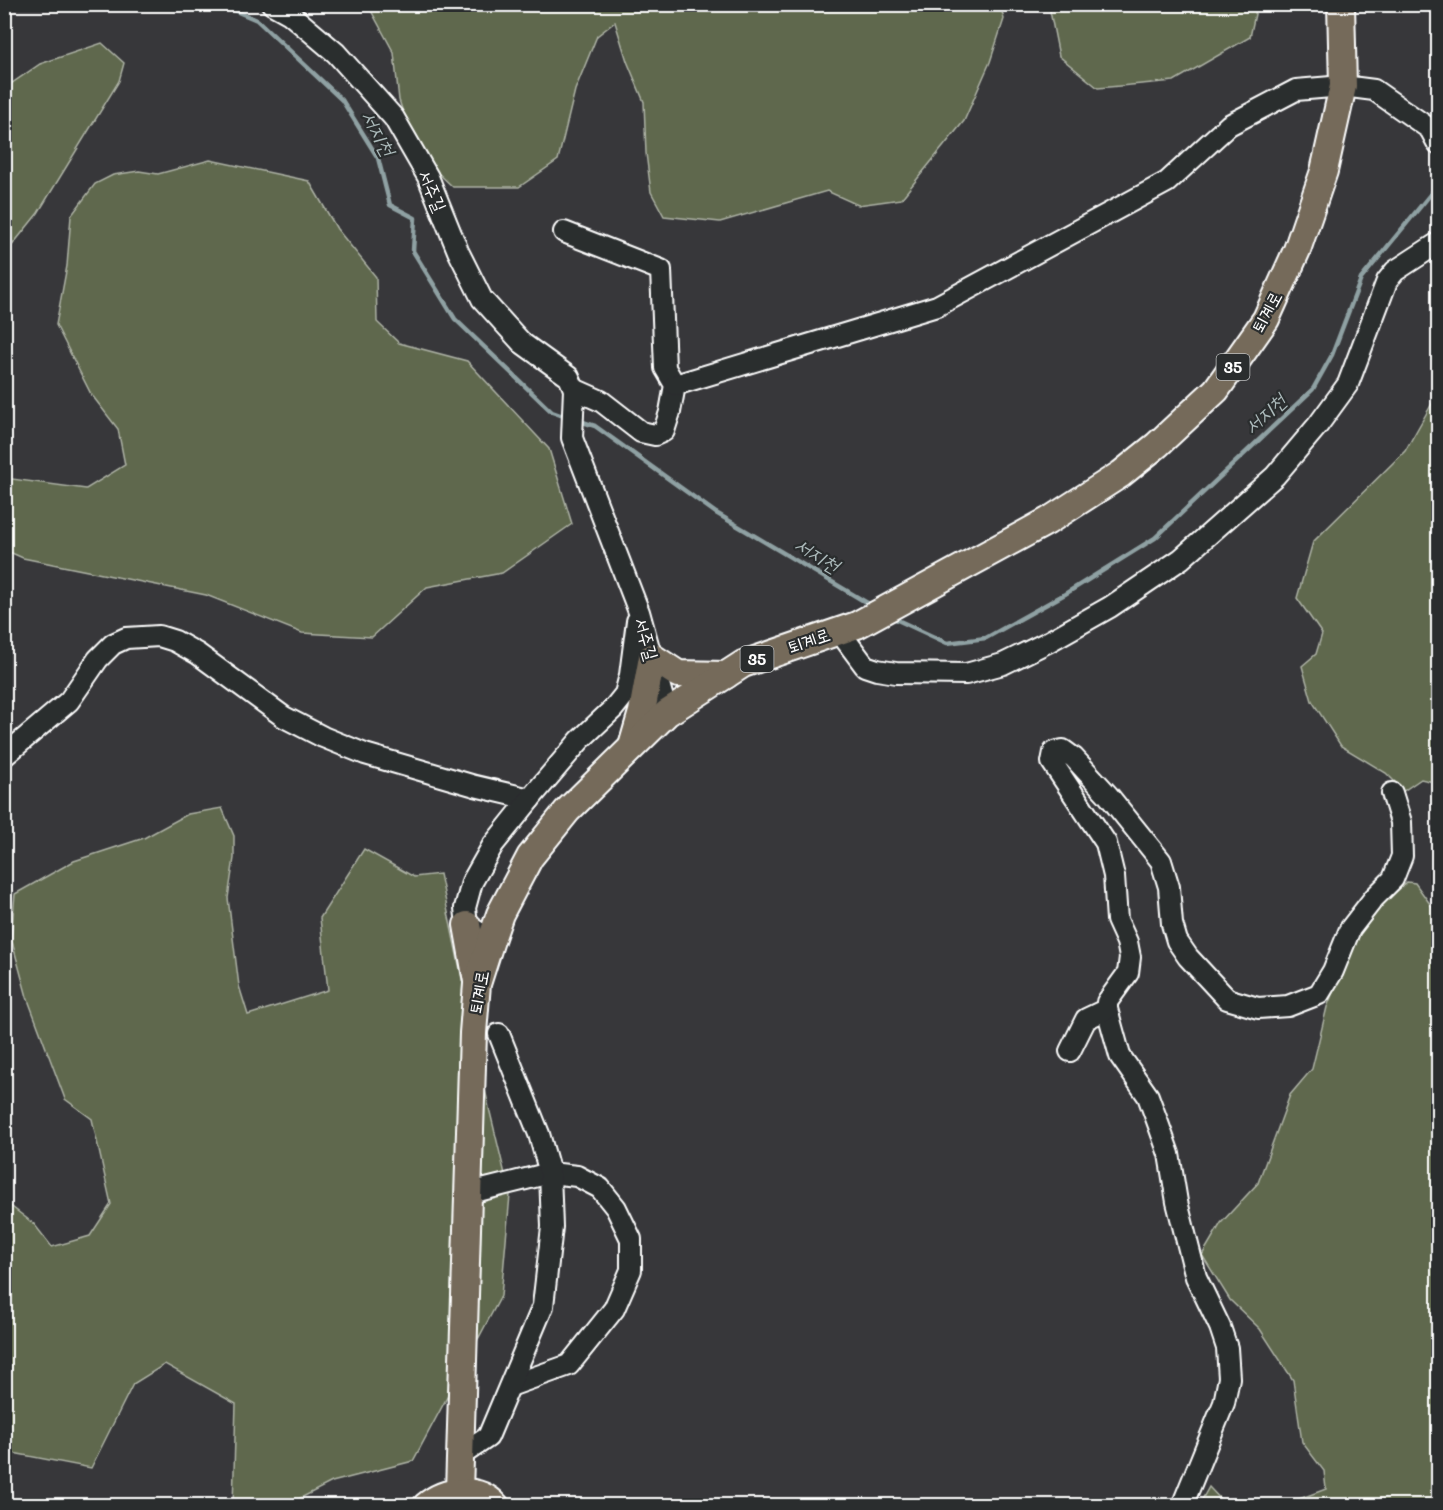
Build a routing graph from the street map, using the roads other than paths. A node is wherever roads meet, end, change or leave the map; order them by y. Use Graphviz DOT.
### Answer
graph roads {
  1 [pos="272,4"];
  2 [pos="1341,4"];
  3 [pos="1343,86"];
  4 [pos="1434,136"];
  5 [pos="564,232"];
  6 [pos="1438,243"];
  7 [pos="675,385"];
  8 [pos="573,392"];
  9 [pos="639,612"];
  10 [pos="848,628"];
  11 [pos="652,657"];
  12 [pos="726,675"];
  13 [pos="667,713"];
  14 [pos="632,747"];
  15 [pos="4,756"];
  16 [pos="1392,793"];
  17 [pos="530,799"];
  18 [pos="466,925"];
  19 [pos="491,940"];
  20 [pos="477,984"];
  21 [pos="1107,1009"];
  22 [pos="499,1034"];
  23 [pos="1070,1051"];
  24 [pos="550,1173"];
  25 [pos="470,1193"];
  26 [pos="510,1386"];
  27 [pos="460,1456"];
  28 [pos="459,1492"];
  29 [pos="426,1506"];
  30 [pos="496,1506"];
  31 [pos="1182,1506"];
  1 -- 8 [label="street, 서주길"];
  2 -- 3 [label="main road, 퇴계로 / 35"];
  3 -- 4 [label="street"];
  3 -- 7 [label="street"];
  3 -- 10 [label="main road, 퇴계로 / 35"];
  5 -- 7 [label="street"];
  6 -- 10 [label="street"];
  7 -- 8 [label="street"];
  8 -- 9 [label="street, 서주길"];
  9 -- 11 [label="street, 서주길"];
  9 -- 17 [label="street"];
  10 -- 12 [label="main road, 퇴계로 / 35"];
  11 -- 12 [label="main road"];
  11 -- 13 [label="street, 서주길"];
  11 -- 14 [label="main road"];
  12 -- 13 [label="main road, 퇴계로 / 35"];
  13 -- 14 [label="main road, 퇴계로"];
  14 -- 19 [label="main road, 퇴계로"];
  15 -- 17 [label="street"];
  16 -- 21 [label="street"];
  17 -- 18 [label="street"];
  18 -- 19 [label="street"];
  18 -- 20 [label="main road"];
  19 -- 20 [label="main road, 퇴계로"];
  20 -- 25 [label="main road, 퇴계로"];
  21 -- 23 [label="street"];
  21 -- 31 [label="street"];
  22 -- 24 [label="street"];
  24 -- 25 [label="street"];
  24 -- 26 [label="street"];
  24 -- 26 [label="street"];
  25 -- 27 [label="main road, 퇴계로"];
  26 -- 27 [label="street"];
  27 -- 28 [label="main road, 퇴계로"];
  28 -- 29 [label="main road"];
  28 -- 30 [label="main road"];
}
